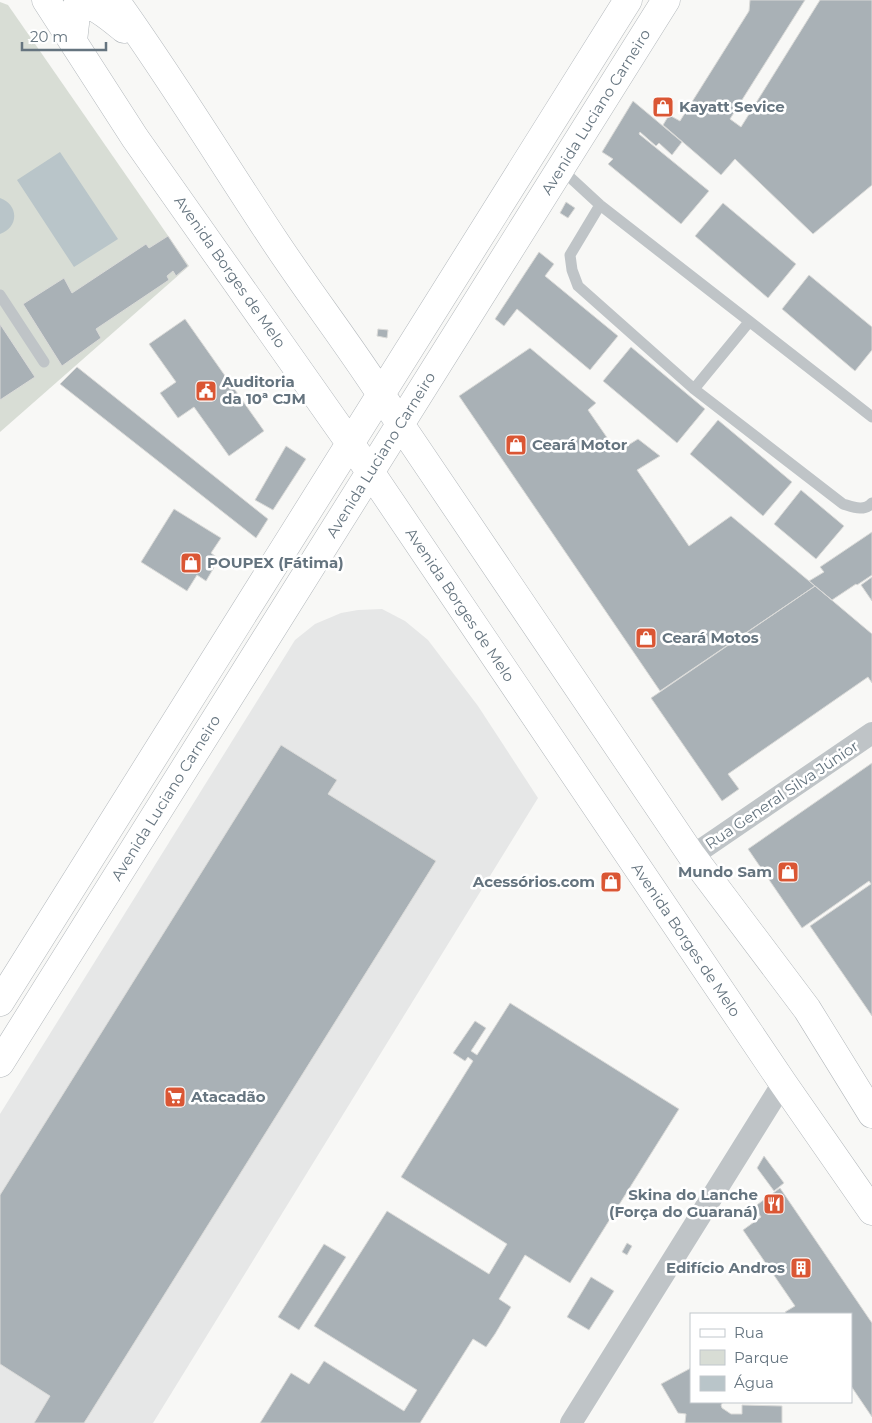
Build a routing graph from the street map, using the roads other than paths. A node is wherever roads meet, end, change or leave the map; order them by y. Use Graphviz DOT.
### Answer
graph roads {
  1 [pos="46,0"];
  2 [pos="115,0"];
  3 [pos="628,0"];
  4 [pos="666,0"];
  5 [pos="73,41"];
  6 [pos="155,56"];
  7 [pos="560,169"];
  8 [pos="600,205"];
  9 [pos="0,295"];
  10 [pos="749,322"];
  11 [pos="44,362"];
  12 [pos="694,389"];
  13 [pos="382,394"];
  14 [pos="872,417"];
  15 [pos="400,424"];
  16 [pos="350,445"];
  17 [pos="371,473"];
  18 [pos="872,503"];
  19 [pos="872,733"];
  20 [pos="692,856"];
  21 [pos="0,1002"];
  22 [pos="0,1063"];
  23 [pos="782,1083"];
  24 [pos="872,1114"];
  25 [pos="872,1210"];
  26 [pos="571,1423"];
  1 -- 5 [label="main road, Avenida Borges de Melo"];
  2 -- 6 [label="main road"];
  3 -- 13 [label="main road, Avenida Luciano Carneiro"];
  4 -- 7 [label="main road, Avenida Luciano Carneiro"];
  5 -- 6 [label="main road"];
  5 -- 16 [label="main road, Avenida Borges de Melo"];
  6 -- 13 [label="main road"];
  7 -- 8 [label="lane"];
  7 -- 15 [label="main road, Avenida Luciano Carneiro"];
  8 -- 10 [label="lane"];
  8 -- 12 [label="lane"];
  9 -- 11 [label="lane"];
  10 -- 12 [label="lane"];
  10 -- 14 [label="lane"];
  12 -- 18 [label="lane"];
  13 -- 15 [label="main road"];
  13 -- 16 [label="main road, Avenida Luciano Carneiro"];
  15 -- 17 [label="main road, Avenida Luciano Carneiro"];
  15 -- 20 [label="main road"];
  16 -- 17 [label="main road, Avenida Borges de Melo"];
  16 -- 21 [label="main road, Avenida Luciano Carneiro"];
  17 -- 22 [label="main road, Avenida Luciano Carneiro"];
  17 -- 23 [label="main road, Avenida Borges de Melo"];
  19 -- 20 [label="street, Rua General Silva Júnior"];
  20 -- 24 [label="main road"];
  23 -- 25 [label="main road, Avenida Borges de Melo"];
  23 -- 26 [label="street"];
}
